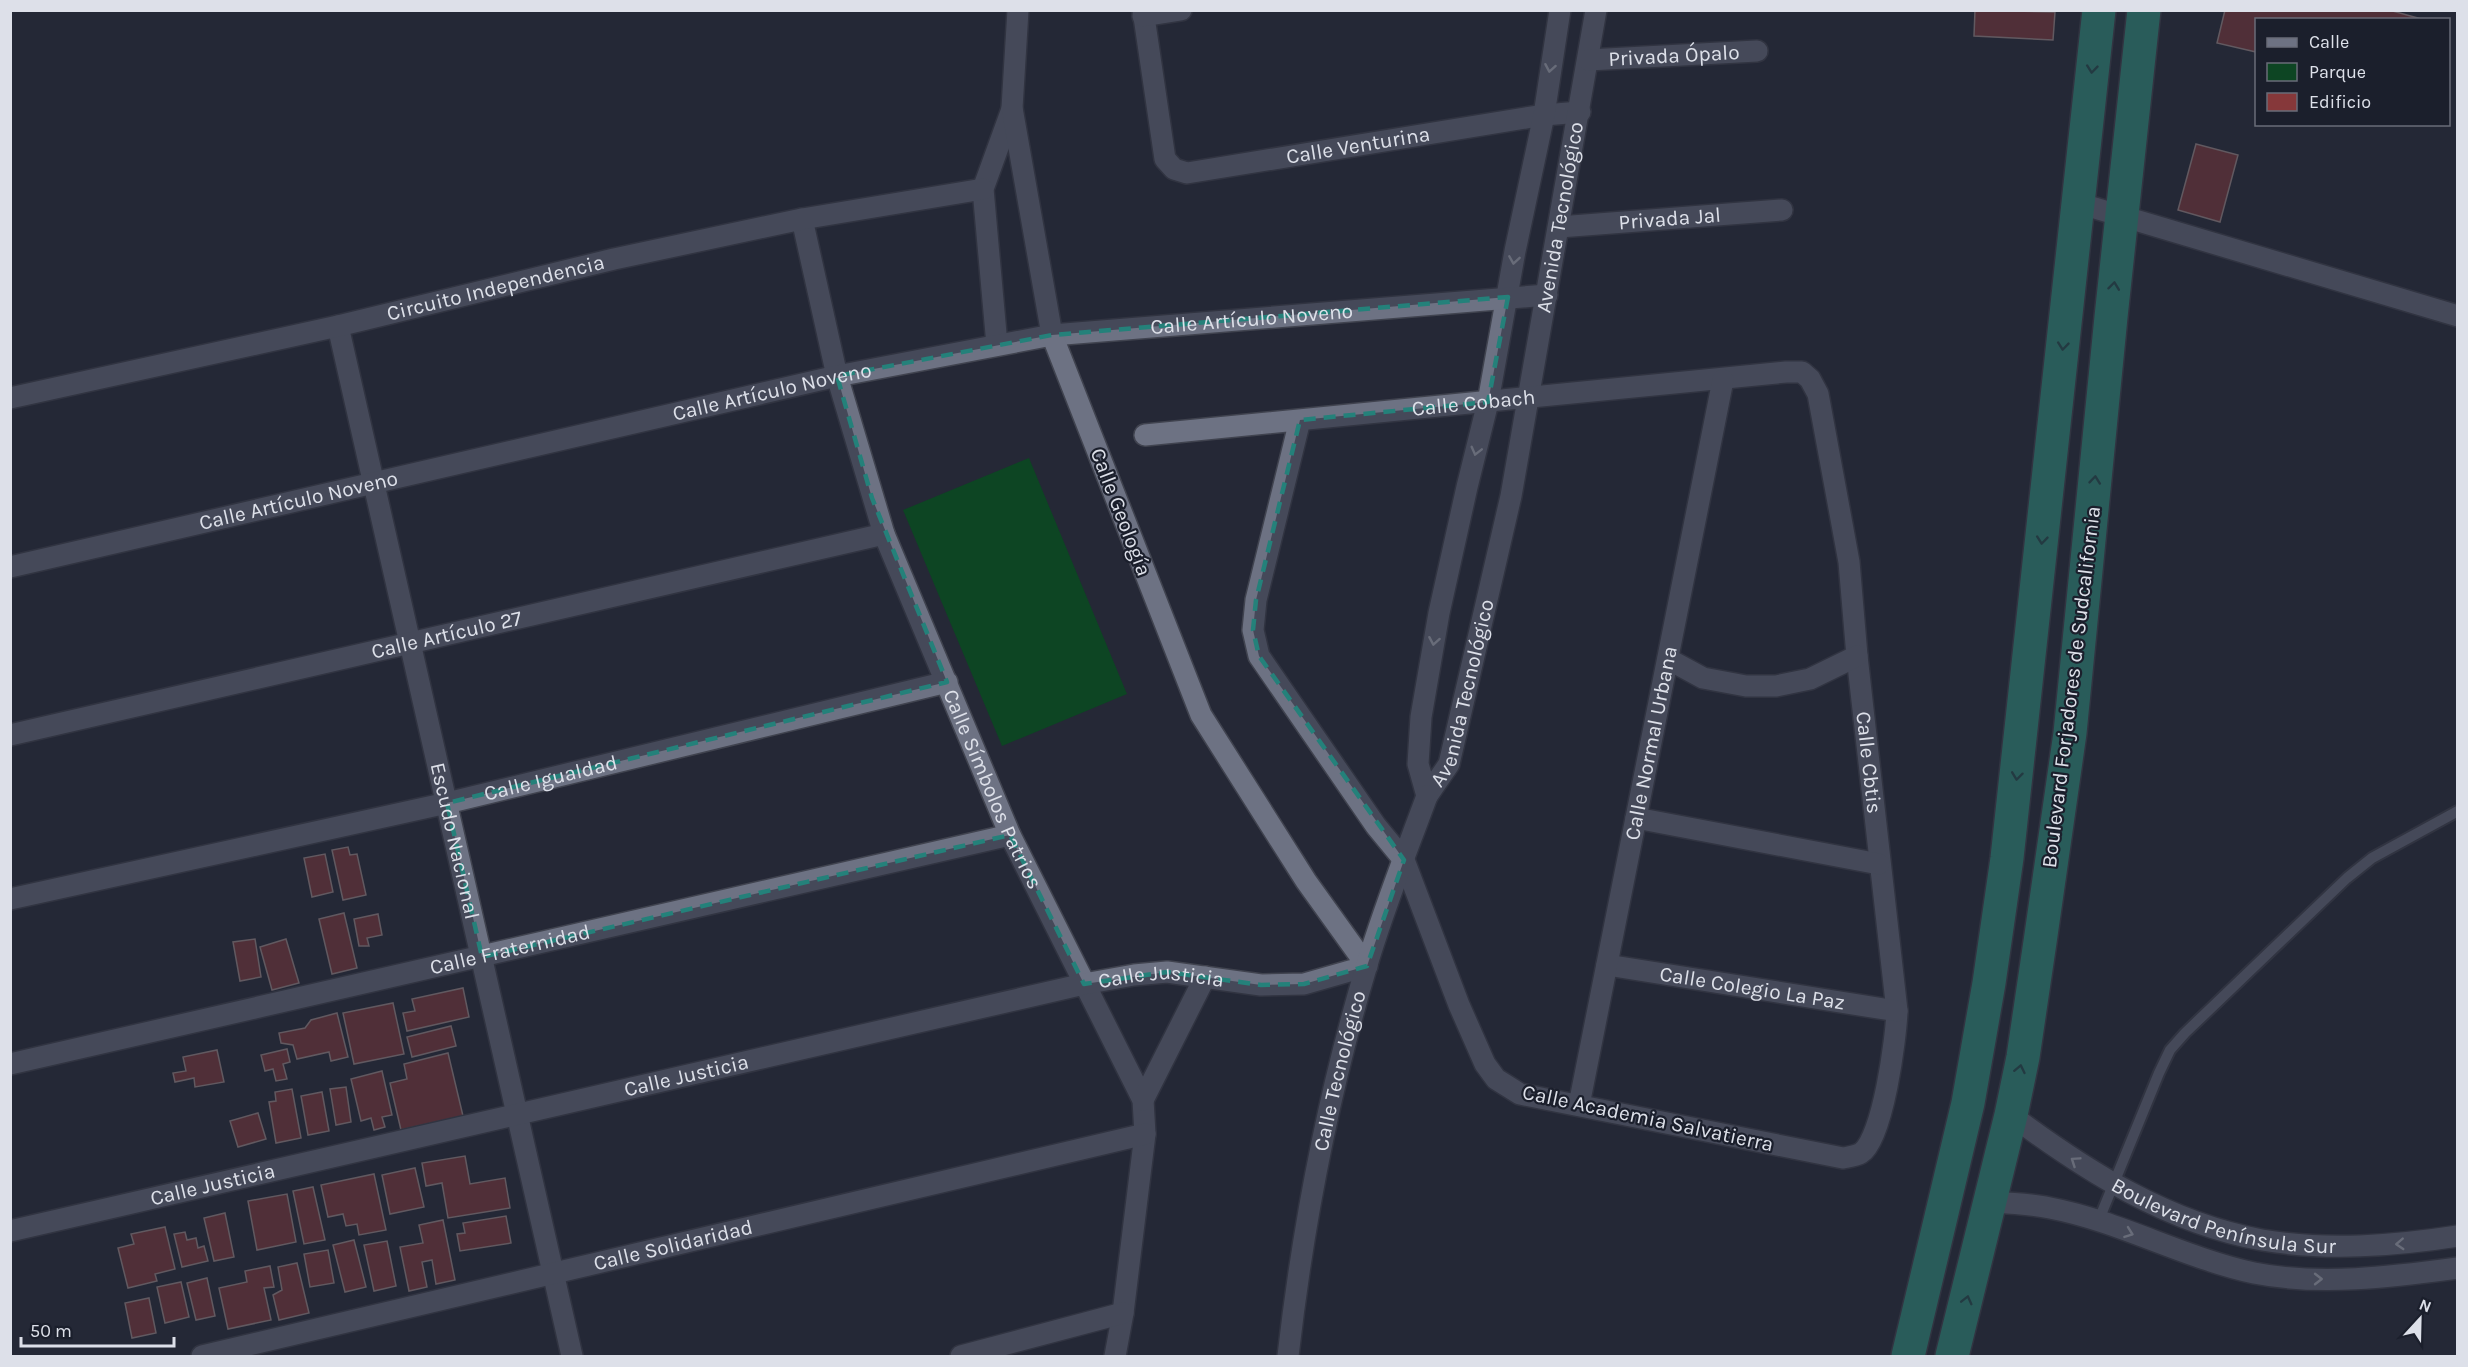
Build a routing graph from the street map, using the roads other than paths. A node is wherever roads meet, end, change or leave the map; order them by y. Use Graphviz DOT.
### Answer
graph roads {
  1 [pos="1018,10"];
  2 [pos="1181,10"];
  3 [pos="1560,10"];
  4 [pos="1596,10"];
  5 [pos="2099,10"];
  6 [pos="2144,10"];
  7 [pos="1143,13"];
  8 [pos="1757,51"];
  9 [pos="1588,60"];
  10 [pos="1012,108"];
  11 [pos="1580,112"];
  12 [pos="1544,115"];
  13 [pos="983,189"];
  14 [pos="2078,203"];
  15 [pos="1782,210"];
  16 [pos="2122,216"];
  17 [pos="802,219"];
  18 [pos="1559,227"];
  19 [pos="1547,295"];
  20 [pos="1509,297"];
  21 [pos="2457,316"];
  22 [pos="338,326"];
  23 [pos="1052,335"];
  24 [pos="997,345"];
  25 [pos="1802,372"];
  26 [pos="837,376"];
  27 [pos="1723,380"];
  28 [pos="10,398"];
  29 [pos="1529,398"];
  30 [pos="1488,402"];
  31 [pos="1300,420"];
  32 [pos="1145,435"];
  33 [pos="374,482"];
  34 [pos="884,534"];
  35 [pos="10,567"];
  36 [pos="410,642"];
  37 [pos="1857,656"];
  38 [pos="1668,659"];
  39 [pos="947,682"];
  40 [pos="2022,731"];
  41 [pos="2070,733"];
  42 [pos="10,735"];
  43 [pos="1427,796"];
  44 [pos="447,803"];
  45 [pos="2457,811"];
  46 [pos="1636,818"];
  47 [pos="1010,835"];
  48 [pos="1404,860"];
  49 [pos="1880,864"];
  50 [pos="10,899"];
  51 [pos="482,957"];
  52 [pos="1607,965"];
  53 [pos="1366,966"];
  54 [pos="1205,977"];
  55 [pos="1084,984"];
  56 [pos="1897,1011"];
  57 [pos="10,1064"];
  58 [pos="1143,1100"];
  59 [pos="1580,1105"];
  60 [pos="2011,1115"];
  61 [pos="518,1116"];
  62 [pos="1145,1134"];
  63 [pos="1861,1154"];
  64 [pos="2114,1185"];
  65 [pos="1991,1202"];
  66 [pos="2098,1222"];
  67 [pos="10,1231"];
  68 [pos="2457,1236"];
  69 [pos="2427,1241"];
  70 [pos="2457,1268"];
  71 [pos="2432,1271"];
  72 [pos="554,1275"];
  73 [pos="1123,1313"];
  74 [pos="202,1356"];
  75 [pos="573,1356"];
  76 [pos="961,1356"];
  77 [pos="1115,1356"];
  78 [pos="1288,1356"];
  79 [pos="1908,1356"];
  80 [pos="1952,1356"];
  1 -- 10 [label="street, Calle Geología"];
  2 -- 7 [label="street"];
  3 -- 12 [label="street, Avenida Tecnológico, one-way"];
  4 -- 9 [label="street, Avenida Tecnológico"];
  5 -- 14 [label="highway, Boulevard Forjadores de Sudcalifornia, one-way"];
  6 -- 16 [label="highway, Boulevard Forjadores de Sudcalifornia"];
  7 -- 12 [label="street, Calle Venturina"];
  8 -- 9 [label="street, Privada Ópalo"];
  9 -- 11 [label="street, Avenida Tecnológico"];
  10 -- 13 [label="street"];
  10 -- 23 [label="street, Calle Geología"];
  11 -- 12 [label="street, Calle Venturina"];
  11 -- 18 [label="street, Avenida Tecnológico"];
  12 -- 20 [label="street, Avenida Tecnológico, one-way"];
  13 -- 17 [label="street, Circuito Independencia"];
  13 -- 24 [label="street"];
  14 -- 16 [label="street"];
  14 -- 40 [label="highway, Boulevard Forjadores de Sudcalifornia, one-way"];
  15 -- 18 [label="street, Privada Jal"];
  16 -- 21 [label="street"];
  41 -- 16 [label="highway, Boulevard Forjadores de Sudcalifornia, one-way"];
  17 -- 22 [label="street, Circuito Independencia"];
  17 -- 26 [label="street, Calle Símbolos Patrios"];
  18 -- 19 [label="street, Avenida Tecnológico"];
  19 -- 20 [label="street, Calle Artículo Noveno"];
  19 -- 29 [label="street, Avenida Tecnológico"];
  20 -- 23 [label="street, Calle Artículo Noveno"];
  20 -- 30 [label="street, Avenida Tecnológico"];
  22 -- 28 [label="street, Circuito Independencia"];
  22 -- 33 [label="street, Escudo Nacional"];
  23 -- 24 [label="street, Calle Artículo Noveno"];
  23 -- 53 [label="street, Calle Geología"];
  24 -- 26 [label="street, Calle Artículo Noveno"];
  25 -- 27 [label="street, Calle Cobach"];
  25 -- 37 [label="street, Calle Cbtis"];
  26 -- 33 [label="street, Calle Artículo Noveno"];
  26 -- 34 [label="street, Calle Símbolos Patrios"];
  27 -- 29 [label="street, Calle Cobach"];
  27 -- 38 [label="street, Calle Normal Urbana"];
  29 -- 30 [label="street, Calle Cobach"];
  29 -- 43 [label="street, Avenida Tecnológico"];
  30 -- 31 [label="street, Calle Cobach"];
  30 -- 43 [label="street, Avenida Tecnológico, one-way"];
  31 -- 32 [label="street, Calle Cobach"];
  31 -- 48 [label="street, Calle Academia Salvatierra"];
  33 -- 35 [label="street, Calle Artículo Noveno"];
  33 -- 36 [label="street, Escudo Nacional"];
  34 -- 36 [label="street, Calle Artículo 27"];
  34 -- 39 [label="street, Calle Símbolos Patrios"];
  36 -- 42 [label="street, Calle Artículo 27"];
  36 -- 44 [label="street, Escudo Nacional"];
  37 -- 38 [label="street"];
  37 -- 49 [label="street, Calle Cbtis"];
  38 -- 46 [label="street, Calle Normal Urbana"];
  39 -- 44 [label="street, Calle Igualdad"];
  39 -- 47 [label="street, Calle Símbolos Patrios"];
  40 -- 41 [label="highway"];
  40 -- 79 [label="highway, Boulevard Forjadores de Sudcalifornia, one-way"];
  60 -- 41 [label="highway, Boulevard Forjadores de Sudcalifornia, one-way"];
  43 -- 48 [label="street, Calle Tecnológico"];
  44 -- 50 [label="street, Calle Igualdad"];
  44 -- 51 [label="street, Escudo Nacional"];
  45 -- 64 [label="lane"];
  46 -- 49 [label="street"];
  46 -- 52 [label="street, Calle Normal Urbana"];
  47 -- 51 [label="street, Calle Fraternidad"];
  47 -- 55 [label="street, Calle Símbolos Patrios"];
  48 -- 53 [label="street, Calle Tecnológico"];
  48 -- 59 [label="street, Calle Academia Salvatierra"];
  49 -- 56 [label="street, Calle Cbtis"];
  51 -- 57 [label="street, Calle Fraternidad"];
  51 -- 61 [label="street, Escudo Nacional"];
  52 -- 56 [label="street, Calle Colegio La Paz"];
  52 -- 59 [label="street, Calle Normal Urbana"];
  53 -- 54 [label="street, Calle Justicia"];
  53 -- 78 [label="street, Calle Tecnológico"];
  54 -- 55 [label="street, Calle Justicia"];
  54 -- 58 [label="street"];
  55 -- 58 [label="street, Calle Símbolos Patrios"];
  55 -- 61 [label="street, Calle Justicia"];
  56 -- 63 [label="street, Calle Cbtis"];
  58 -- 62 [label="street, Calle Símbolos Patrios"];
  59 -- 63 [label="street, Calle Academia Salvatierra"];
  64 -- 60 [label="street, Boulevard Península Sur, one-way"];
  60 -- 65 [label="highway, Boulevard Forjadores de Sudcalifornia"];
  61 -- 67 [label="street, Calle Justicia"];
  61 -- 72 [label="street, Escudo Nacional"];
  62 -- 72 [label="street, Calle Solidaridad"];
  62 -- 73 [label="street, Calle Símbolos Patrios"];
  64 -- 66 [label="lane"];
  69 -- 64 [label="street, Boulevard Península Sur, one-way"];
  65 -- 66 [label="street, Boulevard Península Sur"];
  80 -- 65 [label="highway, Boulevard Forjadores de Sudcalifornia, one-way"];
  66 -- 71 [label="street, Boulevard Península Sur, one-way"];
  68 -- 69 [label="street, Boulevard Península Sur"];
  69 -- 71 [label="street"];
  70 -- 71 [label="street, Boulevard Península Sur"];
  72 -- 74 [label="street, Calle Solidaridad"];
  72 -- 75 [label="street, Escudo Nacional"];
  73 -- 76 [label="street"];
  73 -- 77 [label="street, Calle Símbolos Patrios"];
}
